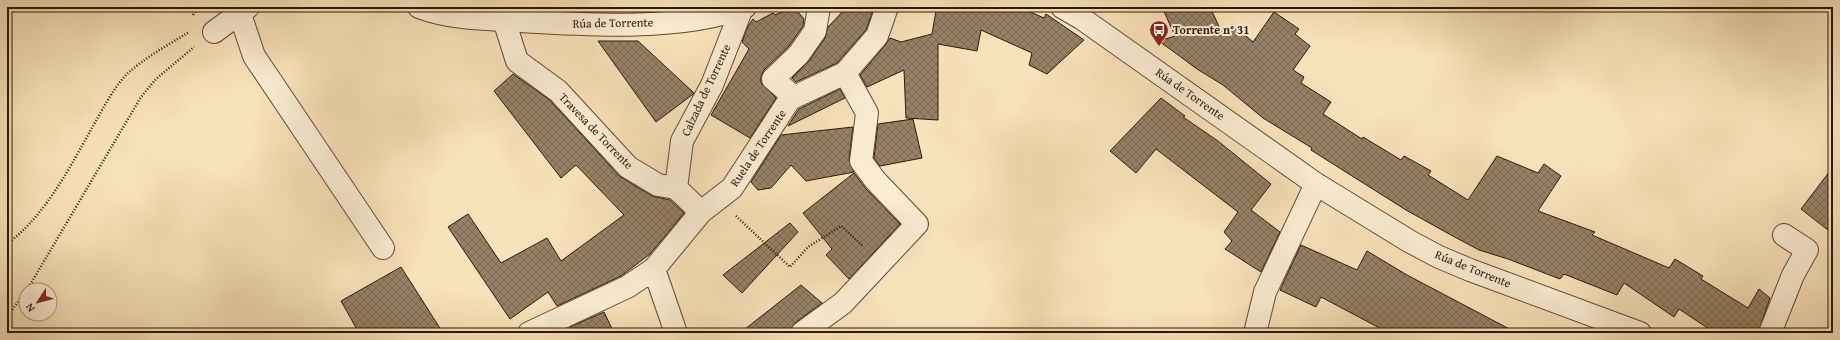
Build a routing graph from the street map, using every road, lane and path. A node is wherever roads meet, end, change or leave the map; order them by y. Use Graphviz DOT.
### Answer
graph roads {
  1 [pos="419,7"];
  2 [pos="819,7"];
  3 [pos="887,7"];
  4 [pos="1062,7"];
  5 [pos="744,8"];
  6 [pos="244,11"];
  7 [pos="504,20"];
  8 [pos="192,30"];
  9 [pos="214,32"];
  10 [pos="845,73"];
  11 [pos="794,97"];
  12 [pos="1316,184"];
  13 [pos="676,188"];
  14 [pos="701,212"];
  15 [pos="734,213"];
  16 [pos="1784,235"];
  17 [pos="7,244"];
  18 [pos="383,248"];
  19 [pos="881,262"];
  20 [pos="654,270"];
  21 [pos="31,282"];
  22 [pos="18,302"];
  23 [pos="7,317"];
  24 [pos="529,333"];
  25 [pos="676,333"];
  26 [pos="802,333"];
  27 [pos="1255,333"];
  28 [pos="1640,333"];
  29 [pos="1770,333"];
  1 -- 7 [label="street, Rúa de Torrente"];
  2 -- 11 [label="street, Ruela de Torrente"];
  3 -- 10 [label="street, Ruela de Torrente"];
  4 -- 12 [label="street, Rúa de Torrente"];
  5 -- 7 [label="street, Rúa de Torrente"];
  5 -- 13 [label="street, Calzada de Torrente"];
  6 -- 9 [label="street"];
  6 -- 18 [label="street"];
  7 -- 13 [label="street, Travesa de Torrente"];
  8 -- 17 [label="path"];
  9 -- 21 [label="path"];
  10 -- 11 [label="street, Ruela de Torrente"];
  10 -- 19 [label="street"];
  11 -- 14 [label="street, Ruela de Torrente"];
  12 -- 27 [label="street"];
  12 -- 28 [label="street, Rúa de Torrente"];
  13 -- 14 [label="street"];
  14 -- 20 [label="street"];
  15 -- 19 [label="path"];
  16 -- 29 [label="street"];
  19 -- 26 [label="street"];
  20 -- 24 [label="street"];
  20 -- 25 [label="street"];
  22 -- 23 [label="path"];
}
